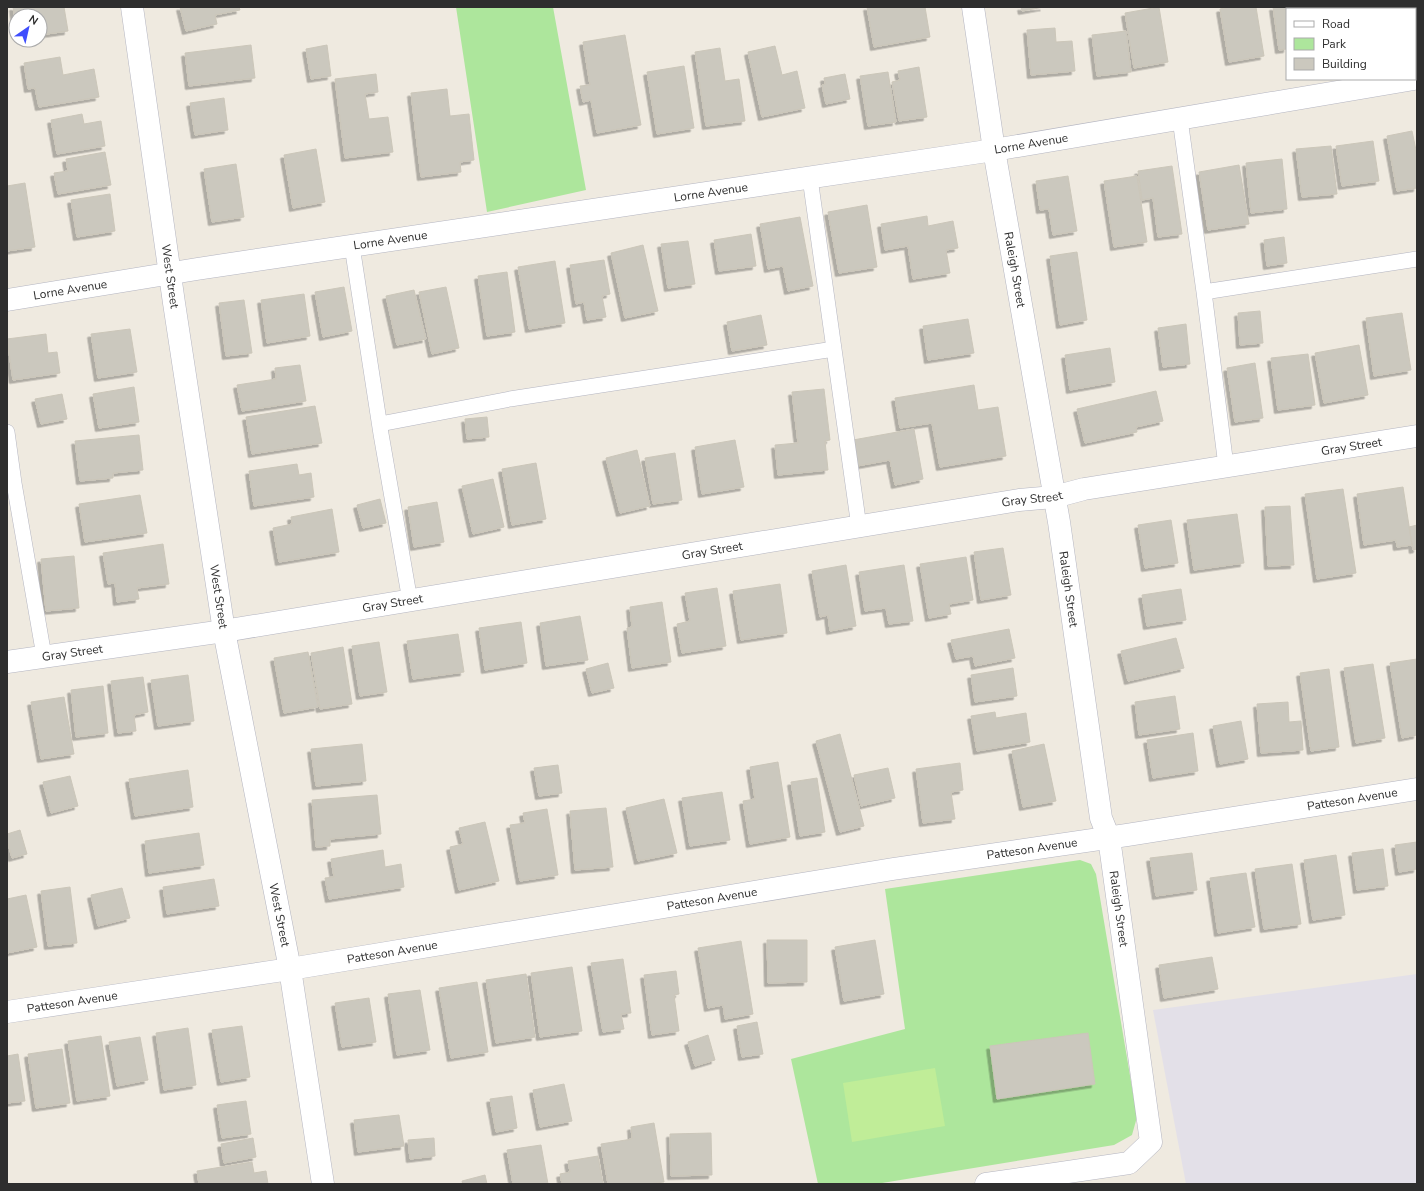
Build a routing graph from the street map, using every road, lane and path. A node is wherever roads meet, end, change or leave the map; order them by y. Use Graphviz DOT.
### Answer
graph roads {
  1 [pos="132,7"];
  2 [pos="973,7"];
  3 [pos="1409,80"];
  4 [pos="1180,119"];
  5 [pos="994,150"];
  6 [pos="810,178"];
  7 [pos="352,246"];
  8 [pos="1417,259"];
  9 [pos="170,274"];
  10 [pos="1204,292"];
  11 [pos="7,300"];
  12 [pos="834,349"];
  13 [pos="380,424"];
  14 [pos="7,432"];
  15 [pos="1417,436"];
  16 [pos="1226,466"];
  17 [pos="11,483"];
  18 [pos="1054,497"];
  19 [pos="859,527"];
  20 [pos="410,601"];
  21 [pos="224,631"];
  22 [pos="44,656"];
  23 [pos="7,662"];
  24 [pos="1417,789"];
  25 [pos="1109,838"];
  26 [pos="290,969"];
  27 [pos="7,1012"];
  28 [pos="323,1184"];
  29 [pos="986,1184"];
  1 -- 9 [label="street, West Street"];
  2 -- 5 [label="street, Raleigh Street"];
  3 -- 4 [label="street, Lorne Avenue"];
  4 -- 5 [label="street, Lorne Avenue"];
  4 -- 10 [label="lane"];
  5 -- 6 [label="street, Lorne Avenue"];
  5 -- 18 [label="street, Raleigh Street"];
  6 -- 7 [label="street, Lorne Avenue"];
  6 -- 12 [label="lane"];
  7 -- 9 [label="street, Lorne Avenue"];
  7 -- 13 [label="lane"];
  8 -- 10 [label="lane"];
  9 -- 11 [label="street, Lorne Avenue"];
  9 -- 21 [label="street, West Street"];
  10 -- 16 [label="lane"];
  12 -- 13 [label="lane"];
  12 -- 19 [label="lane"];
  13 -- 20 [label="lane"];
  14 -- 17 [label="lane"];
  15 -- 16 [label="street, Gray Street"];
  16 -- 18 [label="street, Gray Street"];
  17 -- 22 [label="lane"];
  18 -- 19 [label="street, Gray Street"];
  18 -- 25 [label="street, Raleigh Street"];
  19 -- 20 [label="street, Gray Street"];
  20 -- 21 [label="street, Gray Street"];
  21 -- 22 [label="street, Gray Street"];
  21 -- 26 [label="street, West Street"];
  22 -- 23 [label="street, Gray Street"];
  24 -- 25 [label="street, Patteson Avenue"];
  25 -- 26 [label="street, Patteson Avenue"];
  25 -- 29 [label="street, Raleigh Street"];
  26 -- 27 [label="street, Patteson Avenue"];
  26 -- 28 [label="street, West Street"];
}
